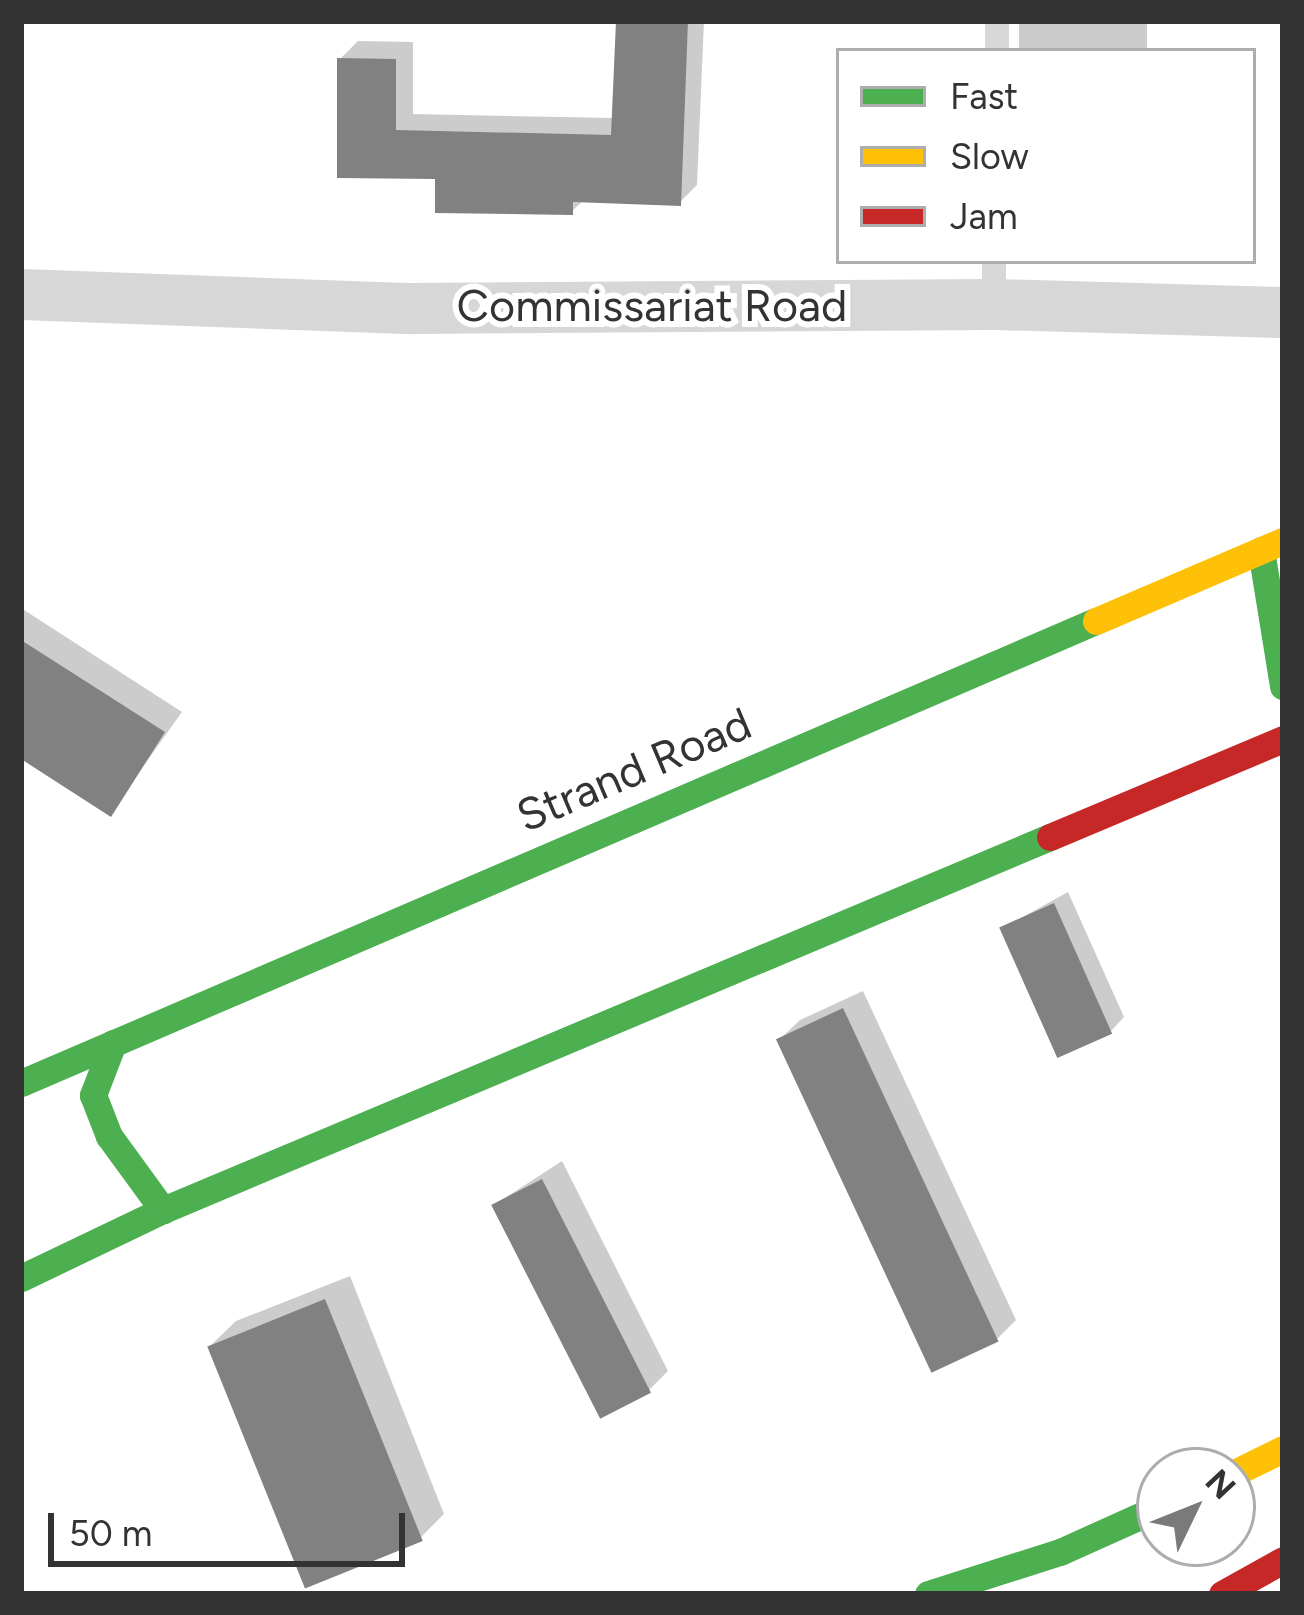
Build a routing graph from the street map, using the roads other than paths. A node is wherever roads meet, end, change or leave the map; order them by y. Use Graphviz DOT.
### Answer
graph roads {
  1 [pos="994,283"];
  2 [pos="21,294"];
  3 [pos="1283,312"];
  4 [pos="1272,545"];
  5 [pos="1283,686"];
  6 [pos="1283,740"];
  7 [pos="113,1042"];
  8 [pos="21,1083"];
  9 [pos="163,1210"];
  10 [pos="21,1278"];
  11 [pos="1283,1449"];
  12 [pos="1256,1462"];
  13 [pos="1136,1518"];
  14 [pos="1283,1560"];
  15 [pos="928,1594"];
  16 [pos="1222,1594"];
  1 -- 2 [label="street, Commissariat Road"];
  1 -- 3 [label="street, Commissariat Road"];
  4 -- 5 [label="main road"];
  4 -- 7 [label="main road, Strand Road"];
  6 -- 9 [label="main road"];
  7 -- 8 [label="main road, Strand Road"];
  7 -- 9 [label="main road"];
  9 -- 10 [label="main road"];
  11 -- 12 [label="main road"];
  13 -- 15 [label="main road"];
  14 -- 16 [label="main road"];
}
